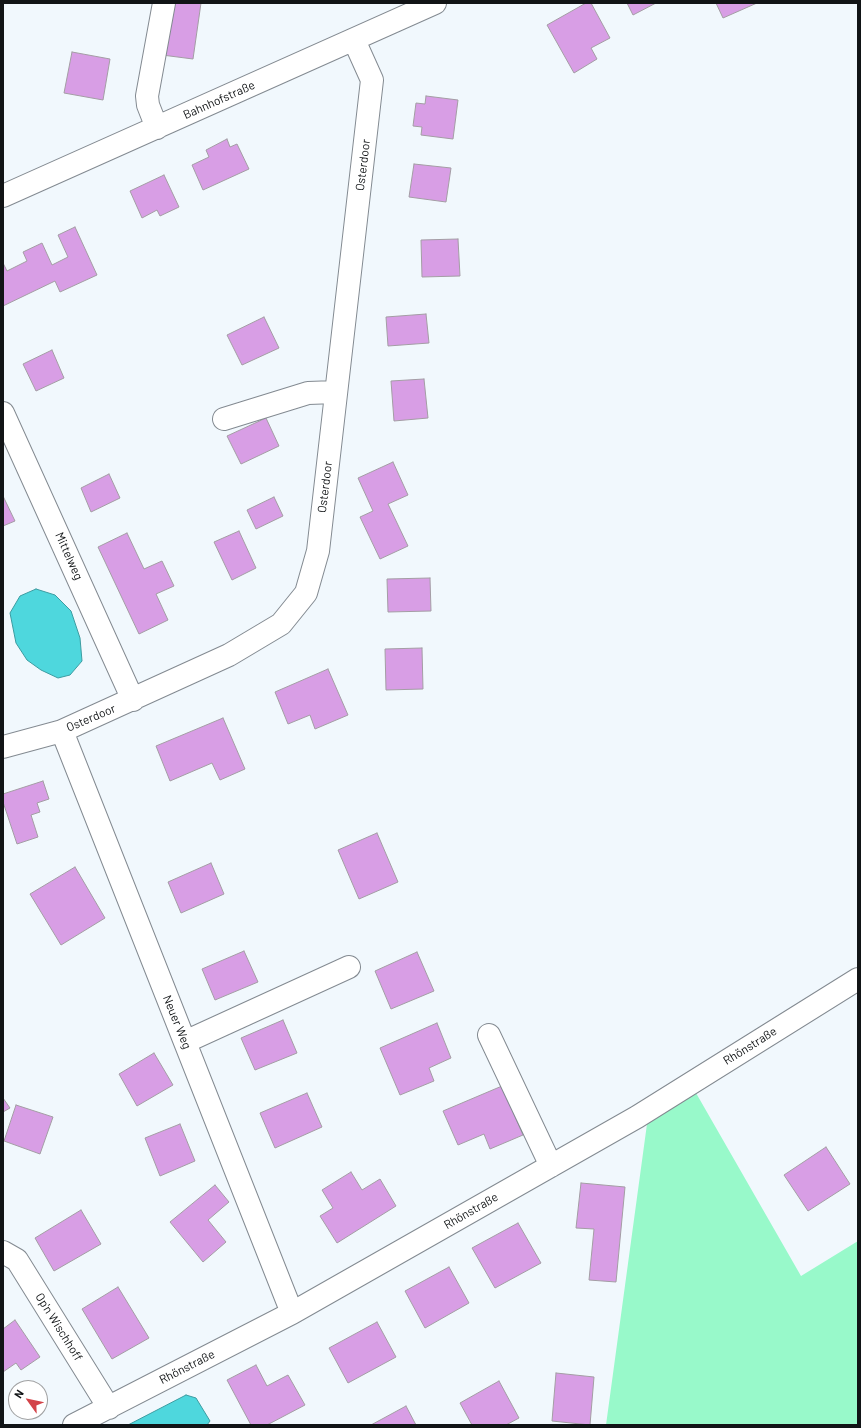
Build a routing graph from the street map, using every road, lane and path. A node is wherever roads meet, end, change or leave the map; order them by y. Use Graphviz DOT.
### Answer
graph roads {
  1 [pos="164,3"];
  2 [pos="435,3"];
  3 [pos="354,40"];
  4 [pos="157,128"];
  5 [pos="3,196"];
  6 [pos="336,392"];
  7 [pos="3,413"];
  8 [pos="224,419"];
  9 [pos="133,700"];
  10 [pos="62,731"];
  11 [pos="4,745"];
  12 [pos="349,967"];
  13 [pos="858,979"];
  14 [pos="489,1035"];
  15 [pos="185,1042"];
  16 [pos="550,1166"];
  17 [pos="3,1252"];
  18 [pos="292,1313"];
  19 [pos="109,1408"];
  20 [pos="74,1425"];
  1 -- 4 [label="street"];
  2 -- 3 [label="street, Bahnhofstraße"];
  3 -- 4 [label="street, Bahnhofstraße"];
  3 -- 6 [label="street, Osterdoor"];
  4 -- 5 [label="street, Bahnhofstraße"];
  6 -- 8 [label="street"];
  6 -- 9 [label="street, Osterdoor"];
  7 -- 9 [label="street, Mittelweg"];
  9 -- 10 [label="street, Osterdoor"];
  10 -- 11 [label="street, Osterdoor"];
  10 -- 15 [label="street, Neuer Weg"];
  12 -- 15 [label="street"];
  13 -- 16 [label="street, Rhönstraße"];
  14 -- 16 [label="street"];
  15 -- 18 [label="street, Neuer Weg"];
  16 -- 18 [label="street, Rhönstraße"];
  17 -- 19 [label="street, Op'n Wischhoff"];
  18 -- 19 [label="street, Rhönstraße"];
  19 -- 20 [label="street, Rhönstraße"];
}
